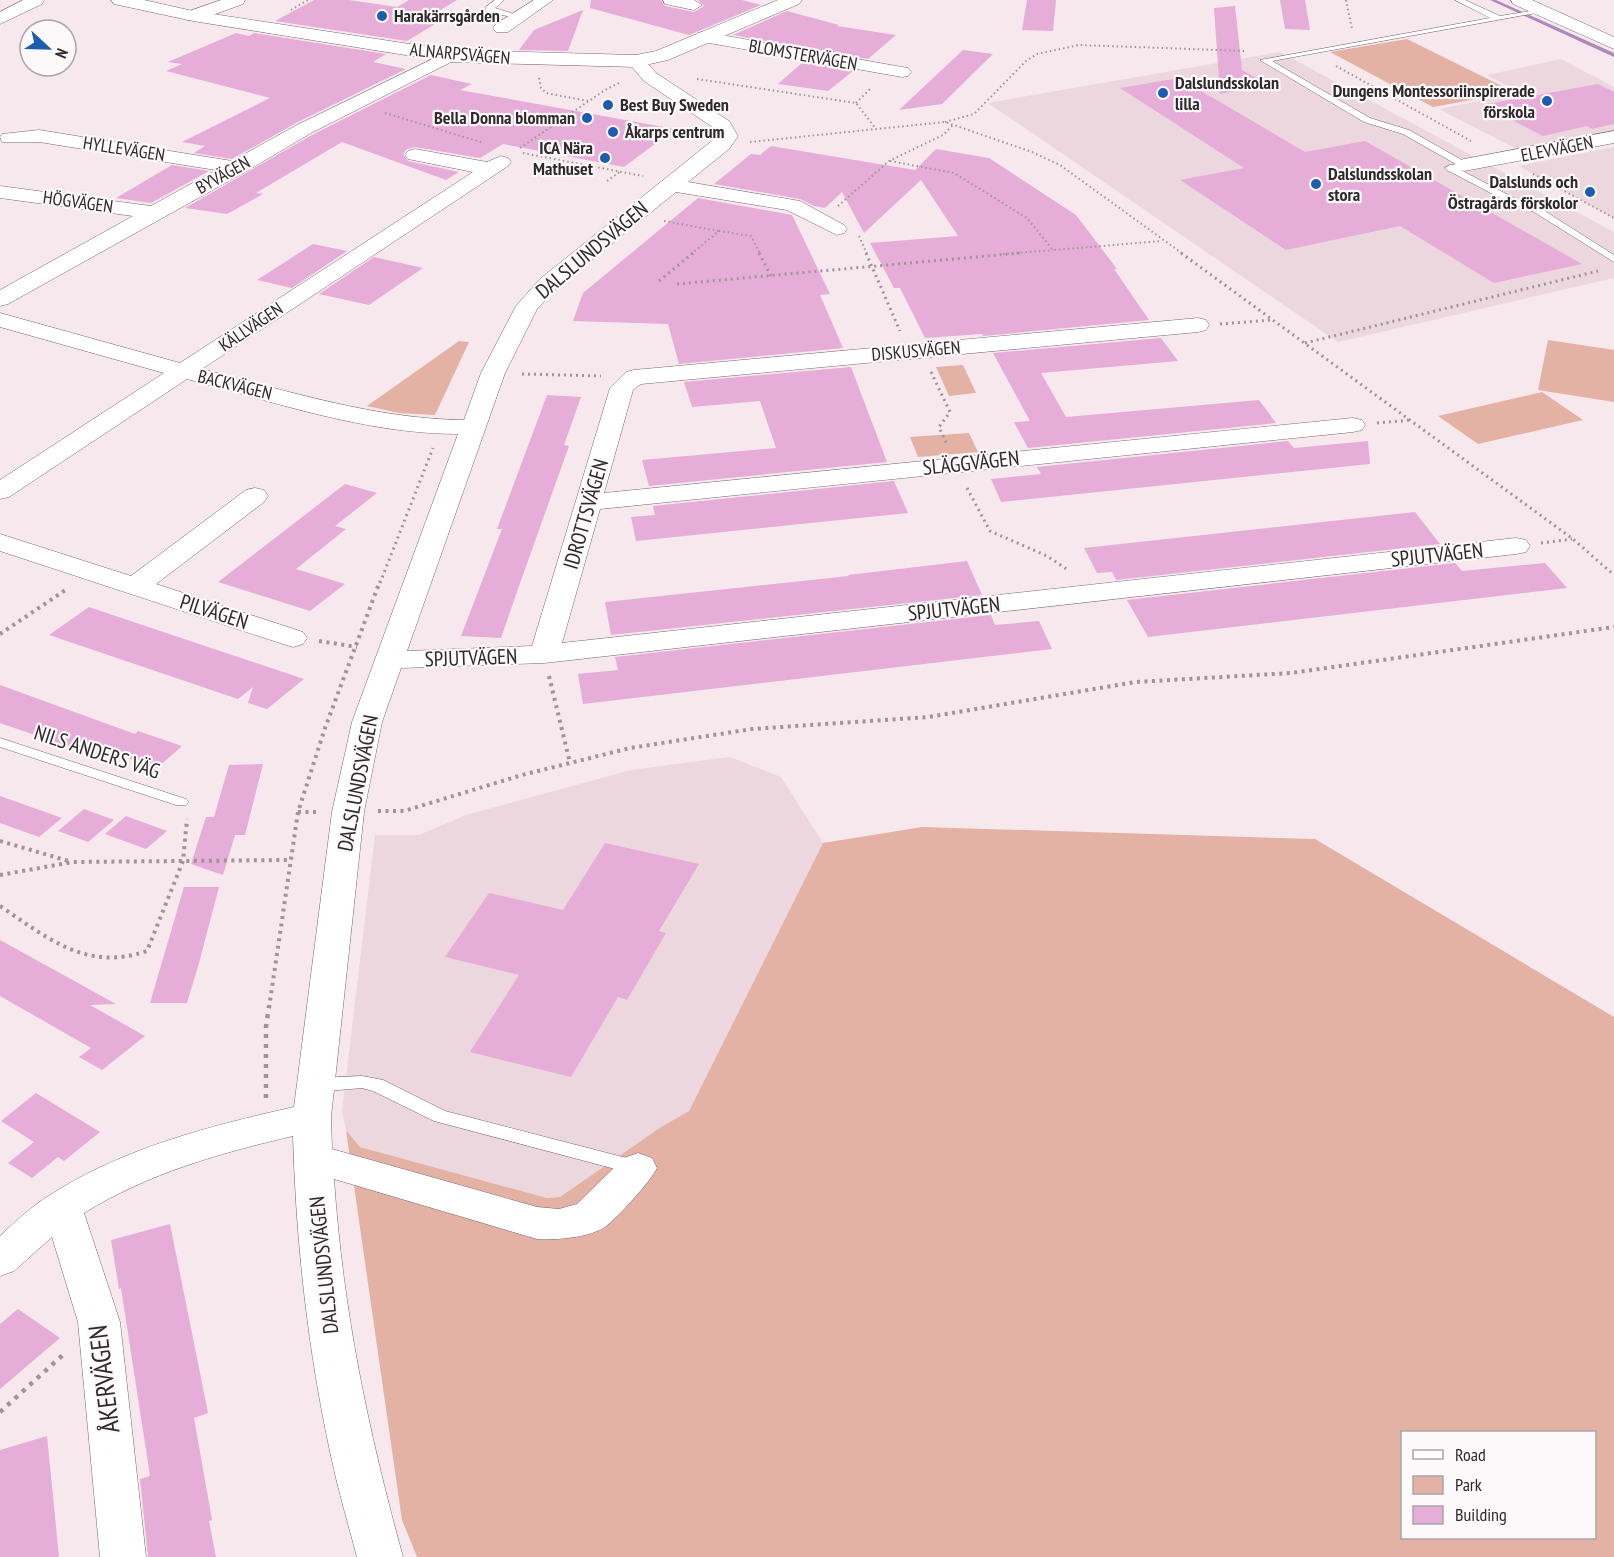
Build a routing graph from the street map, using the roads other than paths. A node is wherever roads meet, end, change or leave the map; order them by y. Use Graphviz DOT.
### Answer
graph roads {
  1 [pos="36,0"];
  2 [pos="120,0"];
  3 [pos="237,0"];
  4 [pos="500,0"];
  5 [pos="541,0"];
  6 [pos="671,0"];
  7 [pos="793,0"];
  8 [pos="1460,0"];
  9 [pos="1519,0"];
  10 [pos="694,5"];
  11 [pos="1543,11"];
  12 [pos="193,16"];
  13 [pos="519,17"];
  14 [pos="0,19"];
  15 [pos="1499,19"];
  16 [pos="502,28"];
  17 [pos="704,37"];
  18 [pos="1614,44"];
  19 [pos="449,56"];
  20 [pos="636,61"];
  21 [pos="902,72"];
  22 [pos="1614,137"];
  23 [pos="9,138"];
  24 [pos="415,155"];
  25 [pos="1464,165"];
  26 [pos="238,168"];
  27 [pos="670,185"];
  28 [pos="0,192"];
  29 [pos="155,213"];
  30 [pos="841,222"];
  31 [pos="1614,259"];
  32 [pos="0,299"];
  33 [pos="0,320"];
  34 [pos="1198,326"];
  35 [pos="184,372"];
  36 [pos="634,378"];
  37 [pos="1353,424"];
  38 [pos="474,427"];
  39 [pos="0,491"];
  40 [pos="255,496"];
  41 [pos="589,502"];
  42 [pos="0,542"];
  43 [pos="1516,546"];
  44 [pos="135,586"];
  45 [pos="292,638"];
  46 [pos="544,654"];
  47 [pos="391,660"];
  48 [pos="0,742"];
  49 [pos="181,802"];
  50 [pos="314,1101"];
  51 [pos="313,1158"];
  52 [pos="638,1168"];
  53 [pos="62,1207"];
  54 [pos="0,1260"];
  55 [pos="123,1557"];
  56 [pos="380,1557"];
  1 -- 14 [label="street"];
  2 -- 12 [label="street, ALNARPSVÄGEN"];
  3 -- 12 [label="street"];
  4 -- 13 [label="lane"];
  5 -- 13 [label="street"];
  6 -- 10 [label="street"];
  7 -- 17 [label="street, ALNARPSVÄGEN"];
  8 -- 15 [label="lane"];
  9 -- 11 [label="street"];
  11 -- 15 [label="lane"];
  11 -- 18 [label="street"];
  12 -- 19 [label="street, ALNARPSVÄGEN"];
  13 -- 16 [label="street"];
  15 -- 25 [label="lane"];
  17 -- 20 [label="street, ALNARPSVÄGEN"];
  17 -- 21 [label="street, BLOMSTERVÄGEN"];
  19 -- 20 [label="street, ALNARPSVÄGEN"];
  19 -- 26 [label="street, BYVÄGEN"];
  20 -- 27 [label="street, DALSLUNDSVÄGEN"];
  22 -- 25 [label="street, ELEVVÄGEN"];
  23 -- 26 [label="street, HYLLEVÄGEN"];
  24 -- 35 [label="street, KÄLLVÄGEN"];
  25 -- 31 [label="lane"];
  26 -- 29 [label="street, BYVÄGEN"];
  27 -- 30 [label="street"];
  27 -- 38 [label="street, DALSLUNDSVÄGEN"];
  28 -- 29 [label="street, HÖGVÄGEN"];
  29 -- 32 [label="street, BYVÄGEN"];
  33 -- 35 [label="street, BACKVÄGEN"];
  34 -- 36 [label="street, DISKUSVÄGEN"];
  35 -- 38 [label="street, BACKVÄGEN"];
  35 -- 39 [label="street, KÄLLVÄGEN"];
  36 -- 41 [label="street, IDROTTSVÄGEN"];
  37 -- 41 [label="street, SLÄGGVÄGEN"];
  38 -- 47 [label="street, DALSLUNDSVÄGEN"];
  40 -- 44 [label="street"];
  41 -- 46 [label="street, IDROTTSVÄGEN"];
  42 -- 44 [label="street, PILVÄGEN"];
  43 -- 46 [label="street, SPJUTVÄGEN"];
  44 -- 45 [label="street, PILVÄGEN"];
  46 -- 47 [label="street, SPJUTVÄGEN"];
  47 -- 50 [label="street, DALSLUNDSVÄGEN"];
  48 -- 49 [label="lane, NILS ANDERS VÄG"];
  50 -- 51 [label="street, DALSLUNDSVÄGEN"];
  50 -- 52 [label="lane"];
  50 -- 53 [label="street"];
  51 -- 52 [label="street"];
  51 -- 56 [label="street, DALSLUNDSVÄGEN"];
  53 -- 54 [label="street"];
  53 -- 55 [label="street, ÅKERVÄGEN"];
}
